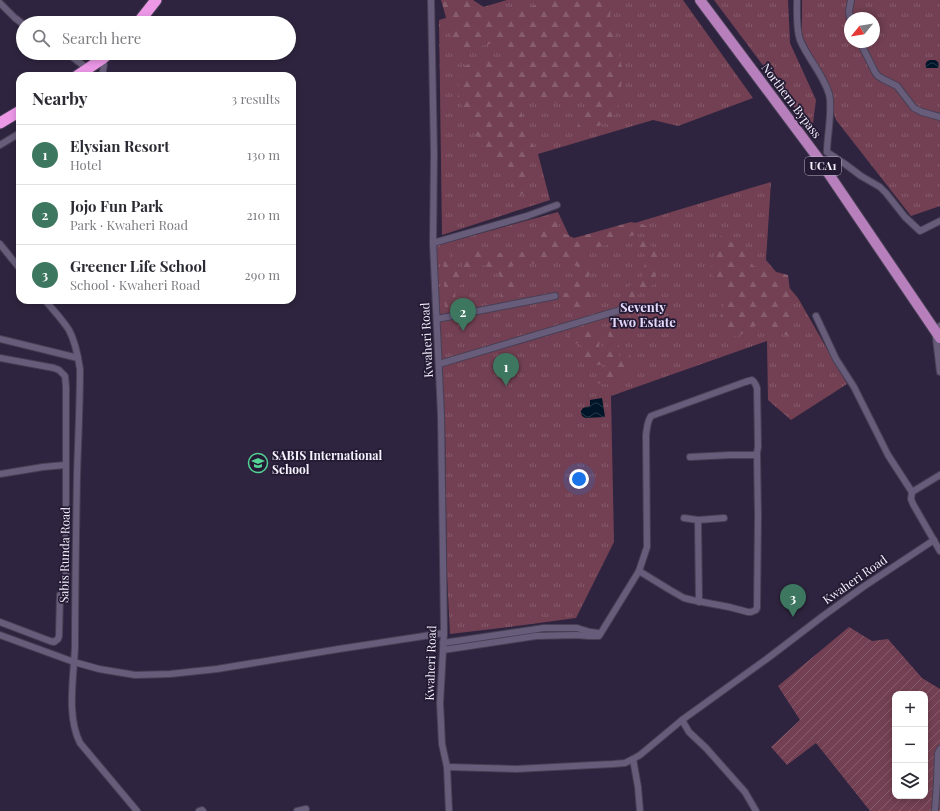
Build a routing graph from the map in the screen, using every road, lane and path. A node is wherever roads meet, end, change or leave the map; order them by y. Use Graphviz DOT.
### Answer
graph roads {
  1 [pos="156,0"];
  2 [pos="431,0"];
  3 [pos="700,0"];
  4 [pos="797,0"];
  5 [pos="850,0"];
  6 [pos="0,3"];
  7 [pos="849,12"];
  8 [pos="143,16"];
  9 [pos="16,19"];
  10 [pos="863,48"];
  11 [pos="77,60"];
  12 [pos="100,60"];
  13 [pos="105,60"];
  14 [pos="88,69"];
  15 [pos="83,72"];
  16 [pos="103,72"];
  17 [pos="16,114"];
  18 [pos="940,117"];
  19 [pos="0,124"];
  20 [pos="16,135"];
  21 [pos="0,145"];
  22 [pos="827,152"];
  23 [pos="818,158"];
  24 [pos="557,205"];
  25 [pos="940,221"];
  26 [pos="0,244"];
  27 [pos="433,244"];
  28 [pos="16,264"];
  29 [pos="555,296"];
  30 [pos="48,304"];
  31 [pos="624,310"];
  32 [pos="816,316"];
  33 [pos="437,319"];
  34 [pos="938,331"];
  35 [pos="0,339"];
  36 [pos="0,358"];
  37 [pos="78,358"];
  38 [pos="439,364"];
  39 [pos="940,372"];
  40 [pos="757,453"];
  41 [pos="690,457"];
  42 [pos="65,465"];
  43 [pos="0,474"];
  44 [pos="940,475"];
  45 [pos="912,492"];
  46 [pos="684,518"];
  47 [pos="724,518"];
  48 [pos="698,520"];
  49 [pos="934,540"];
  50 [pos="940,551"];
  51 [pos="639,571"];
  52 [pos="699,602"];
  53 [pos="0,622"];
  54 [pos="544,628"];
  55 [pos="602,632"];
  56 [pos="444,633"];
  57 [pos="0,635"];
  58 [pos="545,635"];
  59 [pos="443,647"];
  60 [pos="74,662"];
  61 [pos="682,720"];
  62 [pos="940,749"];
  63 [pos="633,759"];
  64 [pos="447,767"];
  65 [pos="306,809"];
  66 [pos="138,811"];
  67 [pos="199,811"];
  68 [pos="203,811"];
  69 [pos="297,811"];
  70 [pos="448,811"];
  71 [pos="640,811"];
  72 [pos="756,811"];
  73 [pos="935,811"];
  1 -- 8 [label="highway"];
  2 -- 27 [label="street, Kwaheri Road"];
  3 -- 23 [label="main road, Northern Bypass / UCA1"];
  4 -- 22 [label="street"];
  5 -- 7 [label="street"];
  6 -- 9 [label="street"];
  10 -- 18 [label="street"];
  11 -- 14 [label="street"];
  12 -- 14 [label="highway"];
  13 -- 16 [label="street"];
  14 -- 15 [label="highway"];
  17 -- 19 [label="highway"];
  20 -- 21 [label="street"];
  22 -- 23 [label="street"];
  22 -- 25 [label="street"];
  23 -- 34 [label="main road, Northern Bypass / UCA1"];
  24 -- 27 [label="street"];
  26 -- 28 [label="street"];
  27 -- 33 [label="street, Kwaheri Road"];
  29 -- 33 [label="street"];
  30 -- 37 [label="street, Sabis Runda Road"];
  31 -- 38 [label="street"];
  32 -- 45 [label="street"];
  33 -- 38 [label="street, Kwaheri Road"];
  34 -- 39 [label="street"];
  35 -- 37 [label="street"];
  36 -- 42 [label="street"];
  37 -- 60 [label="street, Sabis Runda Road"];
  38 -- 56 [label="street, Kwaheri Road"];
  40 -- 41 [label="street"];
  40 -- 51 [label="street"];
  40 -- 52 [label="street"];
  42 -- 43 [label="street"];
  42 -- 53 [label="street"];
  44 -- 45 [label="street"];
  45 -- 49 [label="street"];
  46 -- 48 [label="street"];
  47 -- 48 [label="street"];
  48 -- 52 [label="street"];
  49 -- 50 [label="street"];
  49 -- 61 [label="street, Kwaheri Road"];
  51 -- 52 [label="street"];
  51 -- 55 [label="street"];
  54 -- 55 [label="street"];
  54 -- 58 [label="street"];
  54 -- 59 [label="street"];
  55 -- 58 [label="street"];
  56 -- 59 [label="street, Kwaheri Road"];
  56 -- 60 [label="street"];
  57 -- 60 [label="street"];
  58 -- 59 [label="street"];
  59 -- 64 [label="street, Kwaheri Road"];
  60 -- 66 [label="street, Sabis Runda Road"];
  61 -- 63 [label="street, Kwaheri Road"];
  61 -- 72 [label="street"];
  62 -- 73 [label="street"];
  63 -- 64 [label="street, Kwaheri Road"];
  63 -- 71 [label="street"];
  64 -- 70 [label="street"];
  65 -- 69 [label="street"];
  67 -- 68 [label="street"];
}
